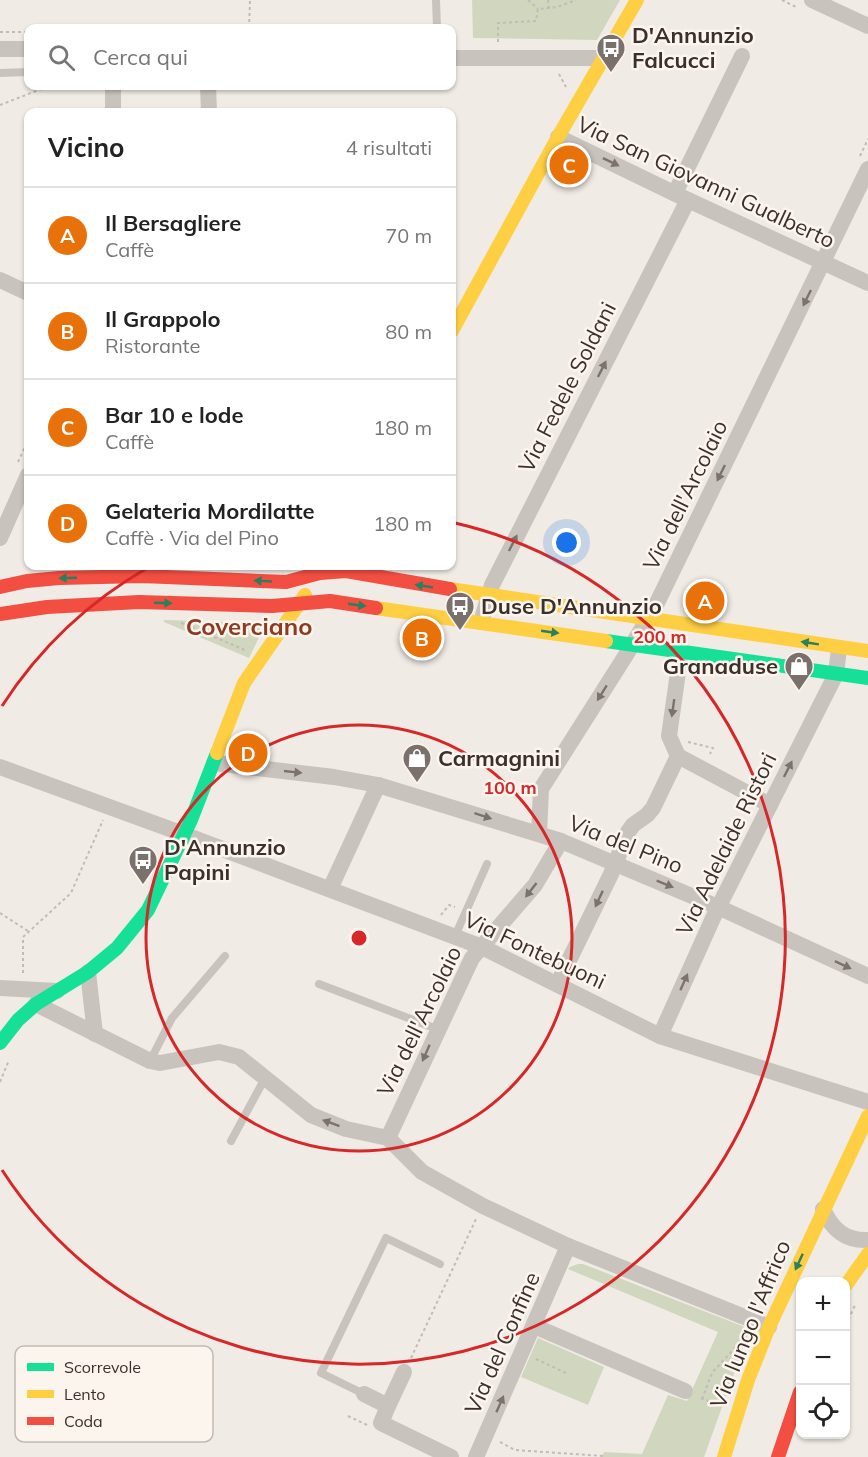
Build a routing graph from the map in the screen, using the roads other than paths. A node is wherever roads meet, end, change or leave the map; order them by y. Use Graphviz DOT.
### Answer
graph roads {
  1 [pos="436,0"];
  2 [pos="637,0"];
  3 [pos="812,0"];
  4 [pos="437,24"];
  5 [pos="868,26"];
  6 [pos="0,49"];
  7 [pos="24,49"];
  8 [pos="742,56"];
  9 [pos="456,58"];
  10 [pos="603,58"];
  11 [pos="24,72"];
  12 [pos="0,73"];
  13 [pos="113,90"];
  14 [pos="208,90"];
  15 [pos="114,108"];
  16 [pos="209,108"];
  17 [pos="558,137"];
  18 [pos="868,169"];
  19 [pos="681,196"];
  20 [pos="824,262"];
  21 [pos="0,280"];
  22 [pos="868,283"];
  23 [pos="24,291"];
  24 [pos="456,324"];
  25 [pos="24,485"];
  26 [pos="0,538"];
  27 [pos="319,570"];
  28 [pos="321,570"];
  29 [pos="334,570"];
  30 [pos="144,571"];
  31 [pos="0,587"];
  32 [pos="488,596"];
  33 [pos="139,602"];
  34 [pos="299,604"];
  35 [pos="0,614"];
  36 [pos="648,619"];
  37 [pos="481,622"];
  38 [pos="634,644"];
  39 [pos="839,648"];
  40 [pos="681,651"];
  41 [pos="868,651"];
  42 [pos="836,674"];
  43 [pos="868,678"];
  44 [pos="681,749"];
  45 [pos="214,763"];
  46 [pos="0,767"];
  47 [pos="378,785"];
  48 [pos="770,805"];
  49 [pos="539,834"];
  50 [pos="185,835"];
  51 [pos="561,841"];
  52 [pos="487,864"];
  53 [pos="615,864"];
  54 [pos="330,889"];
  55 [pos="718,907"];
  56 [pos="455,936"];
  57 [pos="482,946"];
  58 [pos="225,956"];
  59 [pos="88,972"];
  60 [pos="868,976"];
  61 [pos="558,983"];
  62 [pos="319,984"];
  63 [pos="0,988"];
  64 [pos="57,991"];
  65 [pos="36,1004"];
  66 [pos="437,1029"];
  67 [pos="95,1034"];
  68 [pos="1,1035"];
  69 [pos="660,1036"];
  70 [pos="155,1062"];
  71 [pos="265,1078"];
  72 [pos="868,1102"];
  73 [pos="868,1116"];
  74 [pos="388,1138"];
  75 [pos="231,1140"];
  76 [pos="824,1209"];
  77 [pos="868,1240"];
  78 [pos="568,1246"];
  79 [pos="868,1254"];
  80 [pos="440,1264"];
  81 [pos="850,1280"];
  82 [pos="534,1326"];
  83 [pos="769,1327"];
  84 [pos="404,1372"];
  85 [pos="685,1391"];
  86 [pos="364,1394"];
  87 [pos="388,1406"];
  88 [pos="796,1406"];
  89 [pos="451,1457"];
  90 [pos="476,1457"];
  91 [pos="724,1457"];
  92 [pos="778,1457"];
  1 -- 4 [label="lane"];
  2 -- 10 [label="main road"];
  3 -- 5 [label="street"];
  6 -- 7 [label="street"];
  8 -- 19 [label="street, Via Fedele Soldani"];
  9 -- 10 [label="street"];
  10 -- 17 [label="main road"];
  11 -- 12 [label="lane"];
  13 -- 15 [label="street"];
  14 -- 16 [label="street"];
  17 -- 19 [label="street, Via San Giovanni Gualberto, one-way"];
  17 -- 24 [label="main road"];
  18 -- 20 [label="street, Via dell'Arcolaio"];
  19 -- 20 [label="street, Via San Giovanni Gualberto"];
  32 -- 19 [label="street, Via Fedele Soldani, one-way"];
  20 -- 22 [label="street, Via San Giovanni Gualberto"];
  20 -- 36 [label="street, Via dell'Arcolaio, one-way"];
  21 -- 23 [label="street"];
  25 -- 26 [label="street"];
  27 -- 30 [label="main road, one-way"];
  28 -- 34 [label="main road"];
  32 -- 29 [label="main road, one-way"];
  30 -- 31 [label="main road, one-way"];
  30 -- 33 [label="street"];
  32 -- 36 [label="main road"];
  32 -- 37 [label="street, Via Fedele Soldani"];
  33 -- 34 [label="main road, one-way"];
  33 -- 35 [label="main road"];
  34 -- 37 [label="main road, one-way"];
  34 -- 45 [label="main road"];
  36 -- 38 [label="street, Via dell'Arcolaio"];
  39 -- 36 [label="main road, one-way"];
  37 -- 38 [label="main road, one-way"];
  38 -- 40 [label="main road"];
  38 -- 49 [label="street, Via dell'Arcolaio, one-way"];
  39 -- 41 [label="main road"];
  39 -- 42 [label="street"];
  40 -- 42 [label="main road"];
  40 -- 44 [label="street, one-way"];
  42 -- 43 [label="main road"];
  48 -- 42 [label="street, Via Adelaide Ristori, one-way"];
  44 -- 48 [label="street"];
  44 -- 53 [label="street"];
  45 -- 47 [label="street, Via del Pino, one-way"];
  45 -- 50 [label="main road"];
  46 -- 50 [label="street, Via Fontebuoni"];
  47 -- 49 [label="street, Via del Pino, one-way"];
  47 -- 54 [label="street"];
  48 -- 55 [label="street, Via Adelaide Ristori"];
  49 -- 51 [label="street, Via del Pino"];
  50 -- 54 [label="street, Via Fontebuoni"];
  50 -- 59 [label="main road"];
  51 -- 53 [label="street, Via del Pino"];
  51 -- 57 [label="street, Via dell'Arcolaio, one-way"];
  52 -- 56 [label="lane"];
  53 -- 55 [label="street, Via del Pino, one-way"];
  53 -- 61 [label="street, one-way"];
  54 -- 56 [label="street, Via Fontebuoni"];
  55 -- 60 [label="street, Via del Pino, one-way"];
  69 -- 55 [label="street, Via Adelaide Ristori, one-way"];
  56 -- 57 [label="street, Via Fontebuoni"];
  57 -- 61 [label="street, Via Fontebuoni"];
  57 -- 66 [label="street, Via dell'Arcolaio"];
  58 -- 70 [label="lane"];
  59 -- 64 [label="main road"];
  59 -- 67 [label="street"];
  61 -- 69 [label="street, Via Fontebuoni"];
  62 -- 66 [label="lane"];
  63 -- 64 [label="street"];
  64 -- 65 [label="main road"];
  65 -- 67 [label="street"];
  65 -- 68 [label="main road"];
  66 -- 74 [label="street, Via dell'Arcolaio, one-way"];
  67 -- 70 [label="street"];
  69 -- 72 [label="street, Via Fontebuoni"];
  70 -- 71 [label="street"];
  74 -- 71 [label="street, one-way"];
  71 -- 75 [label="lane"];
  73 -- 76 [label="main road, Via lungo l'Affrico"];
  74 -- 78 [label="street"];
  76 -- 77 [label="street"];
  76 -- 83 [label="main road, Via lungo l'Affrico, one-way"];
  78 -- 82 [label="street, Via del Confine"];
  78 -- 83 [label="street"];
  79 -- 81 [label="main road"];
  80 -- 86 [label="lane"];
  82 -- 85 [label="street"];
  90 -- 82 [label="street, Via del Confine, one-way"];
  83 -- 91 [label="main road, Via lungo l'Affrico"];
  84 -- 87 [label="street"];
  86 -- 87 [label="street"];
  87 -- 89 [label="street"];
  88 -- 92 [label="main road"];
}
